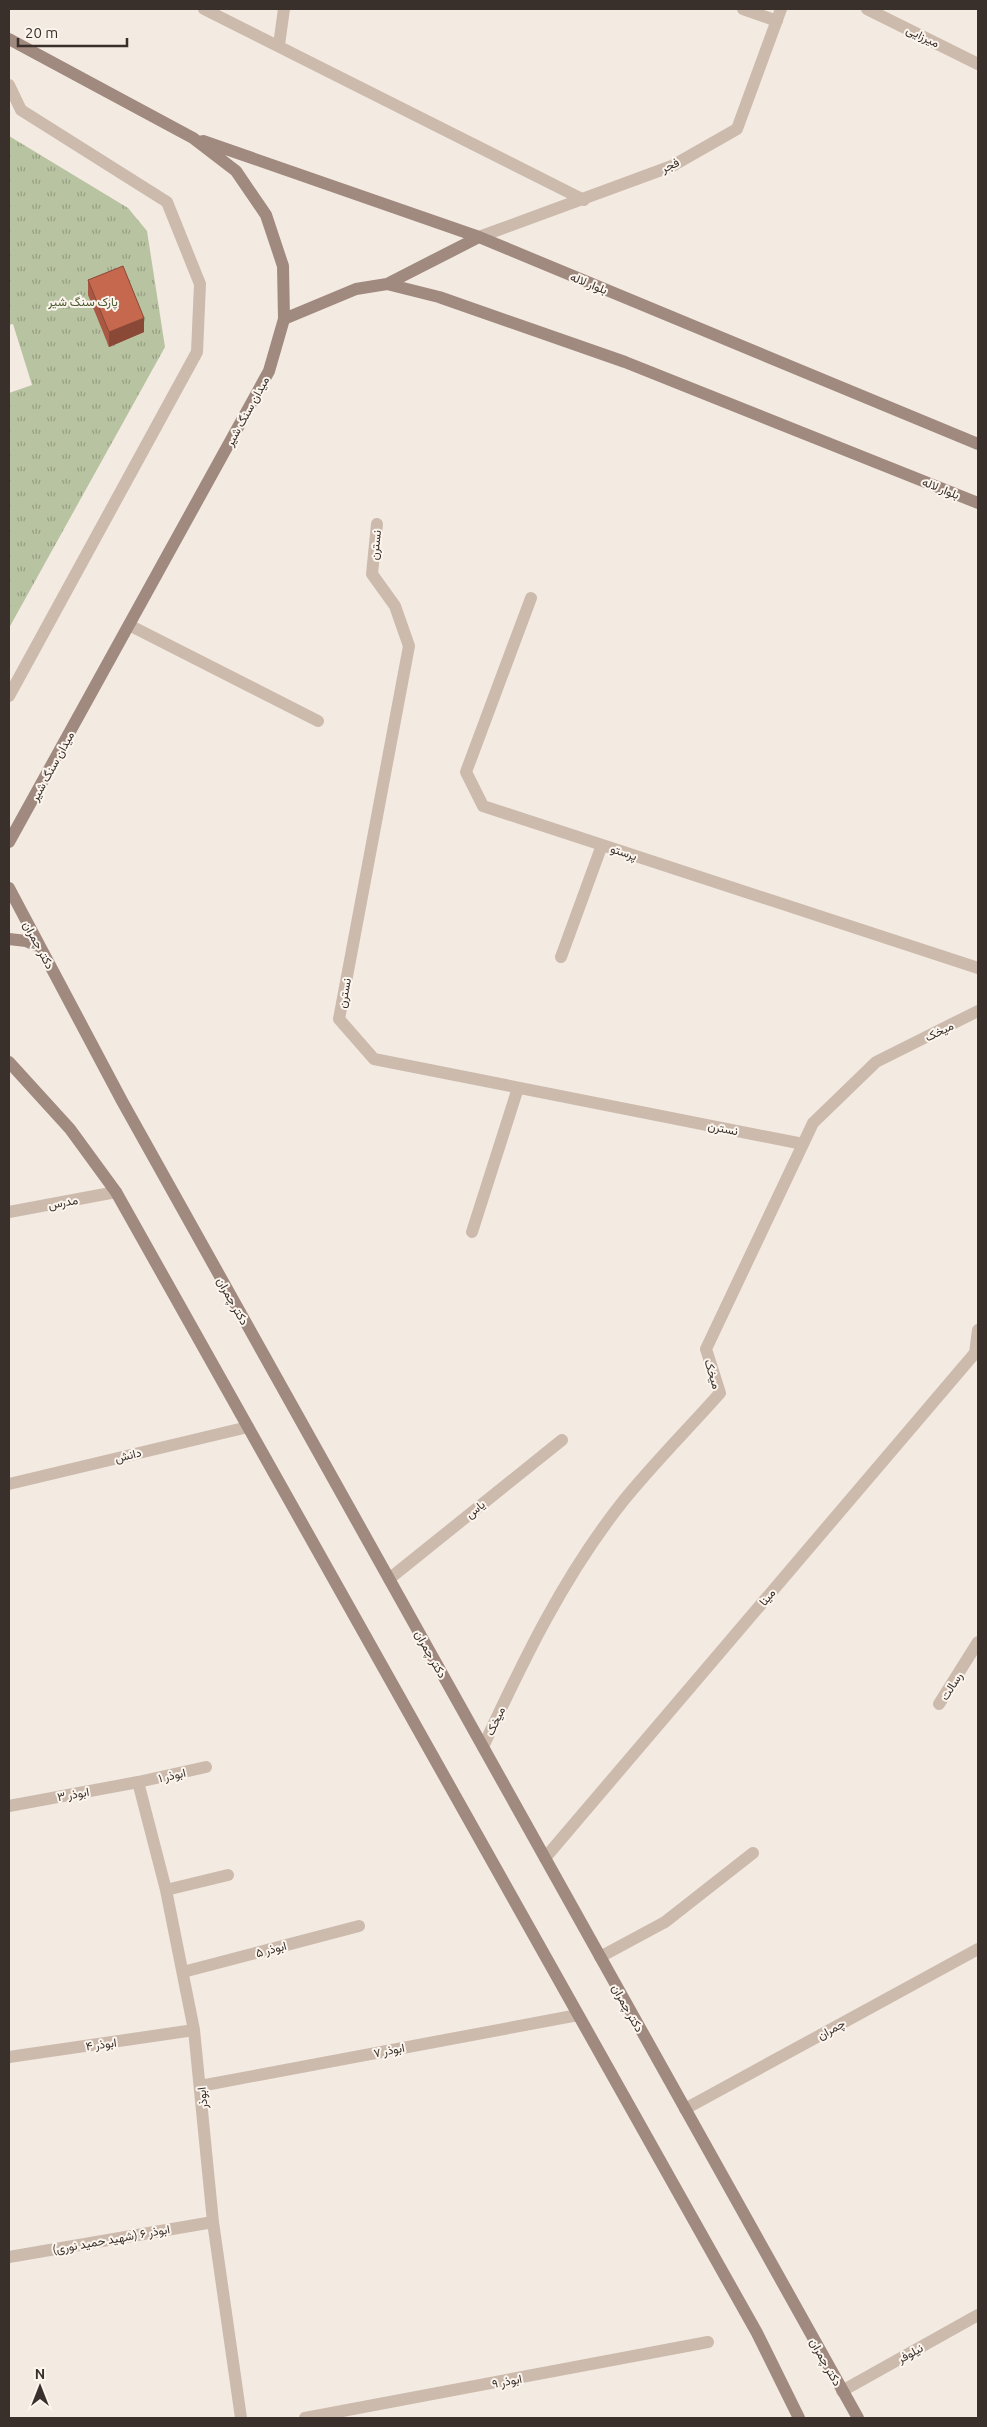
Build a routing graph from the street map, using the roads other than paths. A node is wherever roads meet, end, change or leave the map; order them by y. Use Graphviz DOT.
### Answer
graph roads {
  1 [pos="204,9"];
  2 [pos="284,9"];
  3 [pos="742,9"];
  4 [pos="781,9"];
  5 [pos="867,9"];
  6 [pos="777,21"];
  7 [pos="9,39"];
  8 [pos="279,45"];
  9 [pos="978,64"];
  10 [pos="9,85"];
  11 [pos="193,138"];
  12 [pos="584,200"];
  13 [pos="479,237"];
  14 [pos="386,284"];
  15 [pos="284,319"];
  16 [pos="978,444"];
  17 [pos="978,503"];
  18 [pos="377,524"];
  19 [pos="531,598"];
  20 [pos="129,625"];
  21 [pos="9,696"];
  22 [pos="318,722"];
  23 [pos="9,842"];
  24 [pos="602,845"];
  25 [pos="9,888"];
  26 [pos="9,940"];
  27 [pos="40,947"];
  28 [pos="561,957"];
  29 [pos="978,968"];
  30 [pos="978,1011"];
  31 [pos="9,1062"];
  32 [pos="518,1088"];
  33 [pos="802,1144"];
  34 [pos="116,1192"];
  35 [pos="9,1212"];
  36 [pos="472,1232"];
  37 [pos="978,1330"];
  38 [pos="976,1355"];
  39 [pos="248,1427"];
  40 [pos="562,1440"];
  41 [pos="9,1484"];
  42 [pos="388,1579"];
  43 [pos="978,1642"];
  44 [pos="939,1704"];
  45 [pos="483,1747"];
  46 [pos="206,1767"];
  47 [pos="138,1782"];
  48 [pos="9,1806"];
  49 [pos="753,1853"];
  50 [pos="545,1858"];
  51 [pos="228,1875"];
  52 [pos="166,1890"];
  53 [pos="359,1926"];
  54 [pos="978,1949"];
  55 [pos="600,1957"];
  56 [pos="184,1972"];
  57 [pos="578,2015"];
  58 [pos="194,2030"];
  59 [pos="9,2057"];
  60 [pos="200,2086"];
  61 [pos="685,2109"];
  62 [pos="213,2222"];
  63 [pos="9,2257"];
  64 [pos="978,2316"];
  65 [pos="708,2342"];
  66 [pos="842,2391"];
  67 [pos="241,2418"];
  68 [pos="305,2418"];
  69 [pos="800,2418"];
  70 [pos="858,2418"];
  1 -- 8 [label="street"];
  2 -- 8 [label="street"];
  3 -- 6 [label="street"];
  4 -- 6 [label="street, فجر"];
  5 -- 9 [label="street, میرزایی"];
  6 -- 12 [label="street, فجر"];
  7 -- 11 [label="main road, میدان سنگ شیر"];
  8 -- 12 [label="street"];
  10 -- 21 [label="street"];
  11 -- 13 [label="main road, بلوار لاله"];
  11 -- 15 [label="main road, میدان سنگ شیر"];
  12 -- 13 [label="street, فجر"];
  13 -- 14 [label="main road"];
  13 -- 16 [label="main road, بلوار لاله"];
  14 -- 15 [label="main road, بلوار لاله"];
  14 -- 17 [label="main road, بلوار لاله"];
  15 -- 20 [label="main road, میدان سنگ شیر"];
  18 -- 32 [label="street, نسترن"];
  19 -- 24 [label="street, پرستو"];
  20 -- 22 [label="street"];
  20 -- 23 [label="main road, میدان سنگ شیر"];
  24 -- 28 [label="street"];
  24 -- 29 [label="street, پرستو"];
  25 -- 27 [label="main road, دکتر چمران"];
  26 -- 27 [label="main road"];
  27 -- 42 [label="main road, دکتر چمران"];
  30 -- 33 [label="street, میخک"];
  31 -- 34 [label="main road"];
  32 -- 33 [label="street, نسترن"];
  32 -- 36 [label="street"];
  33 -- 45 [label="street, میخک"];
  34 -- 35 [label="street, مدرس"];
  34 -- 39 [label="main road"];
  37 -- 38 [label="street, مینا"];
  38 -- 50 [label="street, مینا"];
  39 -- 41 [label="street, دانش"];
  39 -- 57 [label="main road"];
  40 -- 42 [label="street, یاس"];
  42 -- 45 [label="main road, دکتر چمران"];
  43 -- 44 [label="street, رسالت"];
  45 -- 50 [label="main road, دکتر چمران"];
  46 -- 47 [label="street, ابوذر ۱"];
  47 -- 48 [label="street, ابوذر ۳"];
  47 -- 52 [label="street, ابوذر"];
  49 -- 55 [label="street"];
  50 -- 55 [label="main road, دکتر چمران"];
  51 -- 52 [label="street"];
  52 -- 56 [label="street, ابوذر"];
  53 -- 56 [label="street, ابوذر ۵"];
  54 -- 61 [label="street, چمران"];
  55 -- 61 [label="main road, دکتر چمران"];
  56 -- 58 [label="street, ابوذر"];
  57 -- 60 [label="street, ابوذر ۷"];
  57 -- 69 [label="main road"];
  58 -- 59 [label="street, ابوذر ۴"];
  58 -- 60 [label="street, ابوذر"];
  60 -- 62 [label="street, ابوذر"];
  61 -- 66 [label="main road, دکتر چمران"];
  62 -- 63 [label="street, ابوذر ۶ (شهید حمید نوری)"];
  62 -- 67 [label="street, ابوذر"];
  64 -- 66 [label="street, نیلوفر"];
  65 -- 68 [label="street, ابوذر ۹"];
  66 -- 70 [label="main road, دکتر چمران"];
}
